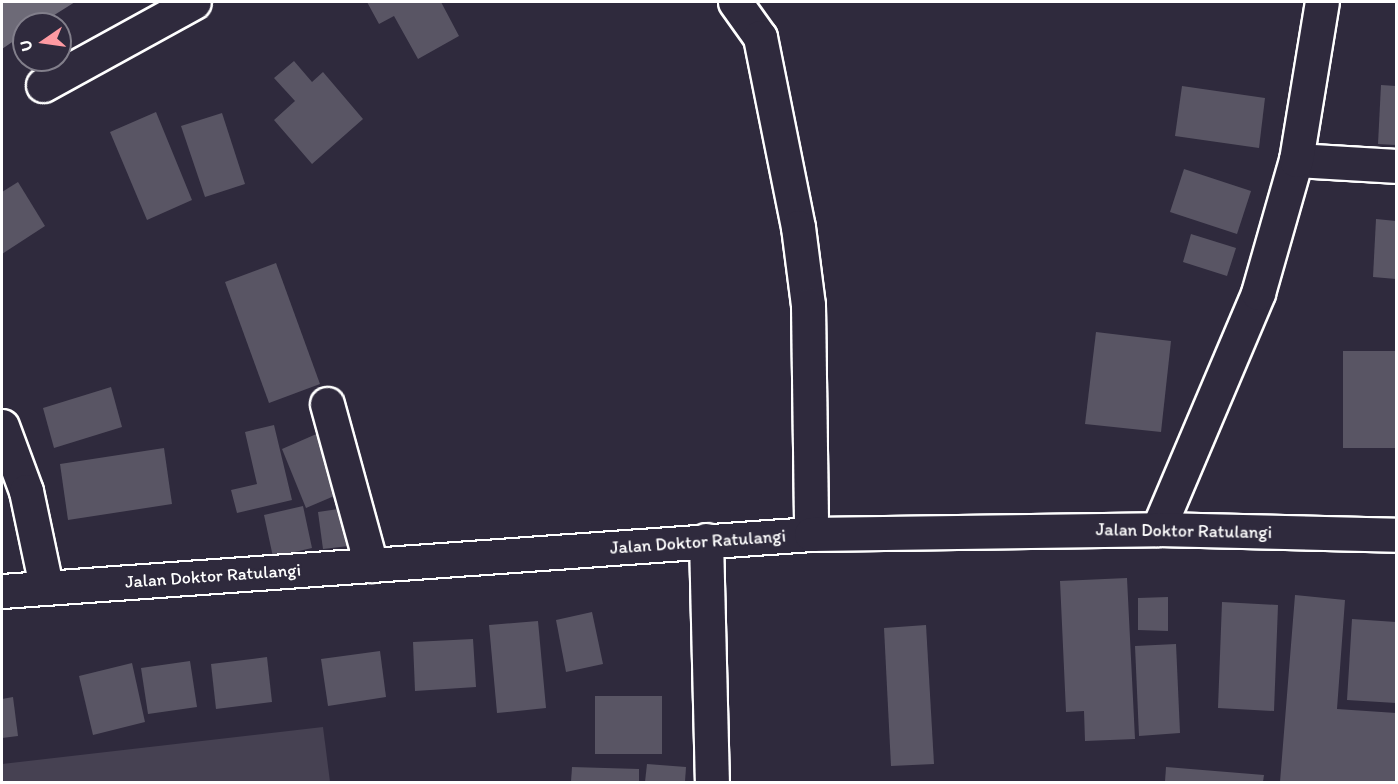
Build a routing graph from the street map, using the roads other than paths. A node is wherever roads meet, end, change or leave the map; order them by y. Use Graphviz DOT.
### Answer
graph roads {
  1 [pos="194,2"];
  2 [pos="735,2"];
  3 [pos="1322,2"];
  4 [pos="44,85"];
  5 [pos="1296,160"];
  6 [pos="1396,166"];
  7 [pos="327,404"];
  8 [pos="2,426"];
  9 [pos="1158,529"];
  10 [pos="811,534"];
  11 [pos="1396,535"];
  12 [pos="706,540"];
  13 [pos="371,565"];
  14 [pos="46,586"];
  15 [pos="2,591"];
  16 [pos="712,783"];
  1 -- 4 [label="main road"];
  2 -- 10 [label="main road"];
  3 -- 5 [label="main road"];
  5 -- 6 [label="main road"];
  5 -- 9 [label="main road"];
  7 -- 13 [label="main road"];
  8 -- 14 [label="main road"];
  9 -- 10 [label="main road, Jalan Doktor Ratulangi"];
  9 -- 11 [label="main road, Jalan Doktor Ratulangi"];
  10 -- 12 [label="main road, Jalan Doktor Ratulangi"];
  12 -- 13 [label="main road, Jalan Doktor Ratulangi"];
  12 -- 16 [label="main road"];
  13 -- 14 [label="main road, Jalan Doktor Ratulangi"];
  14 -- 15 [label="main road, Jalan Doktor Ratulangi"];
}
